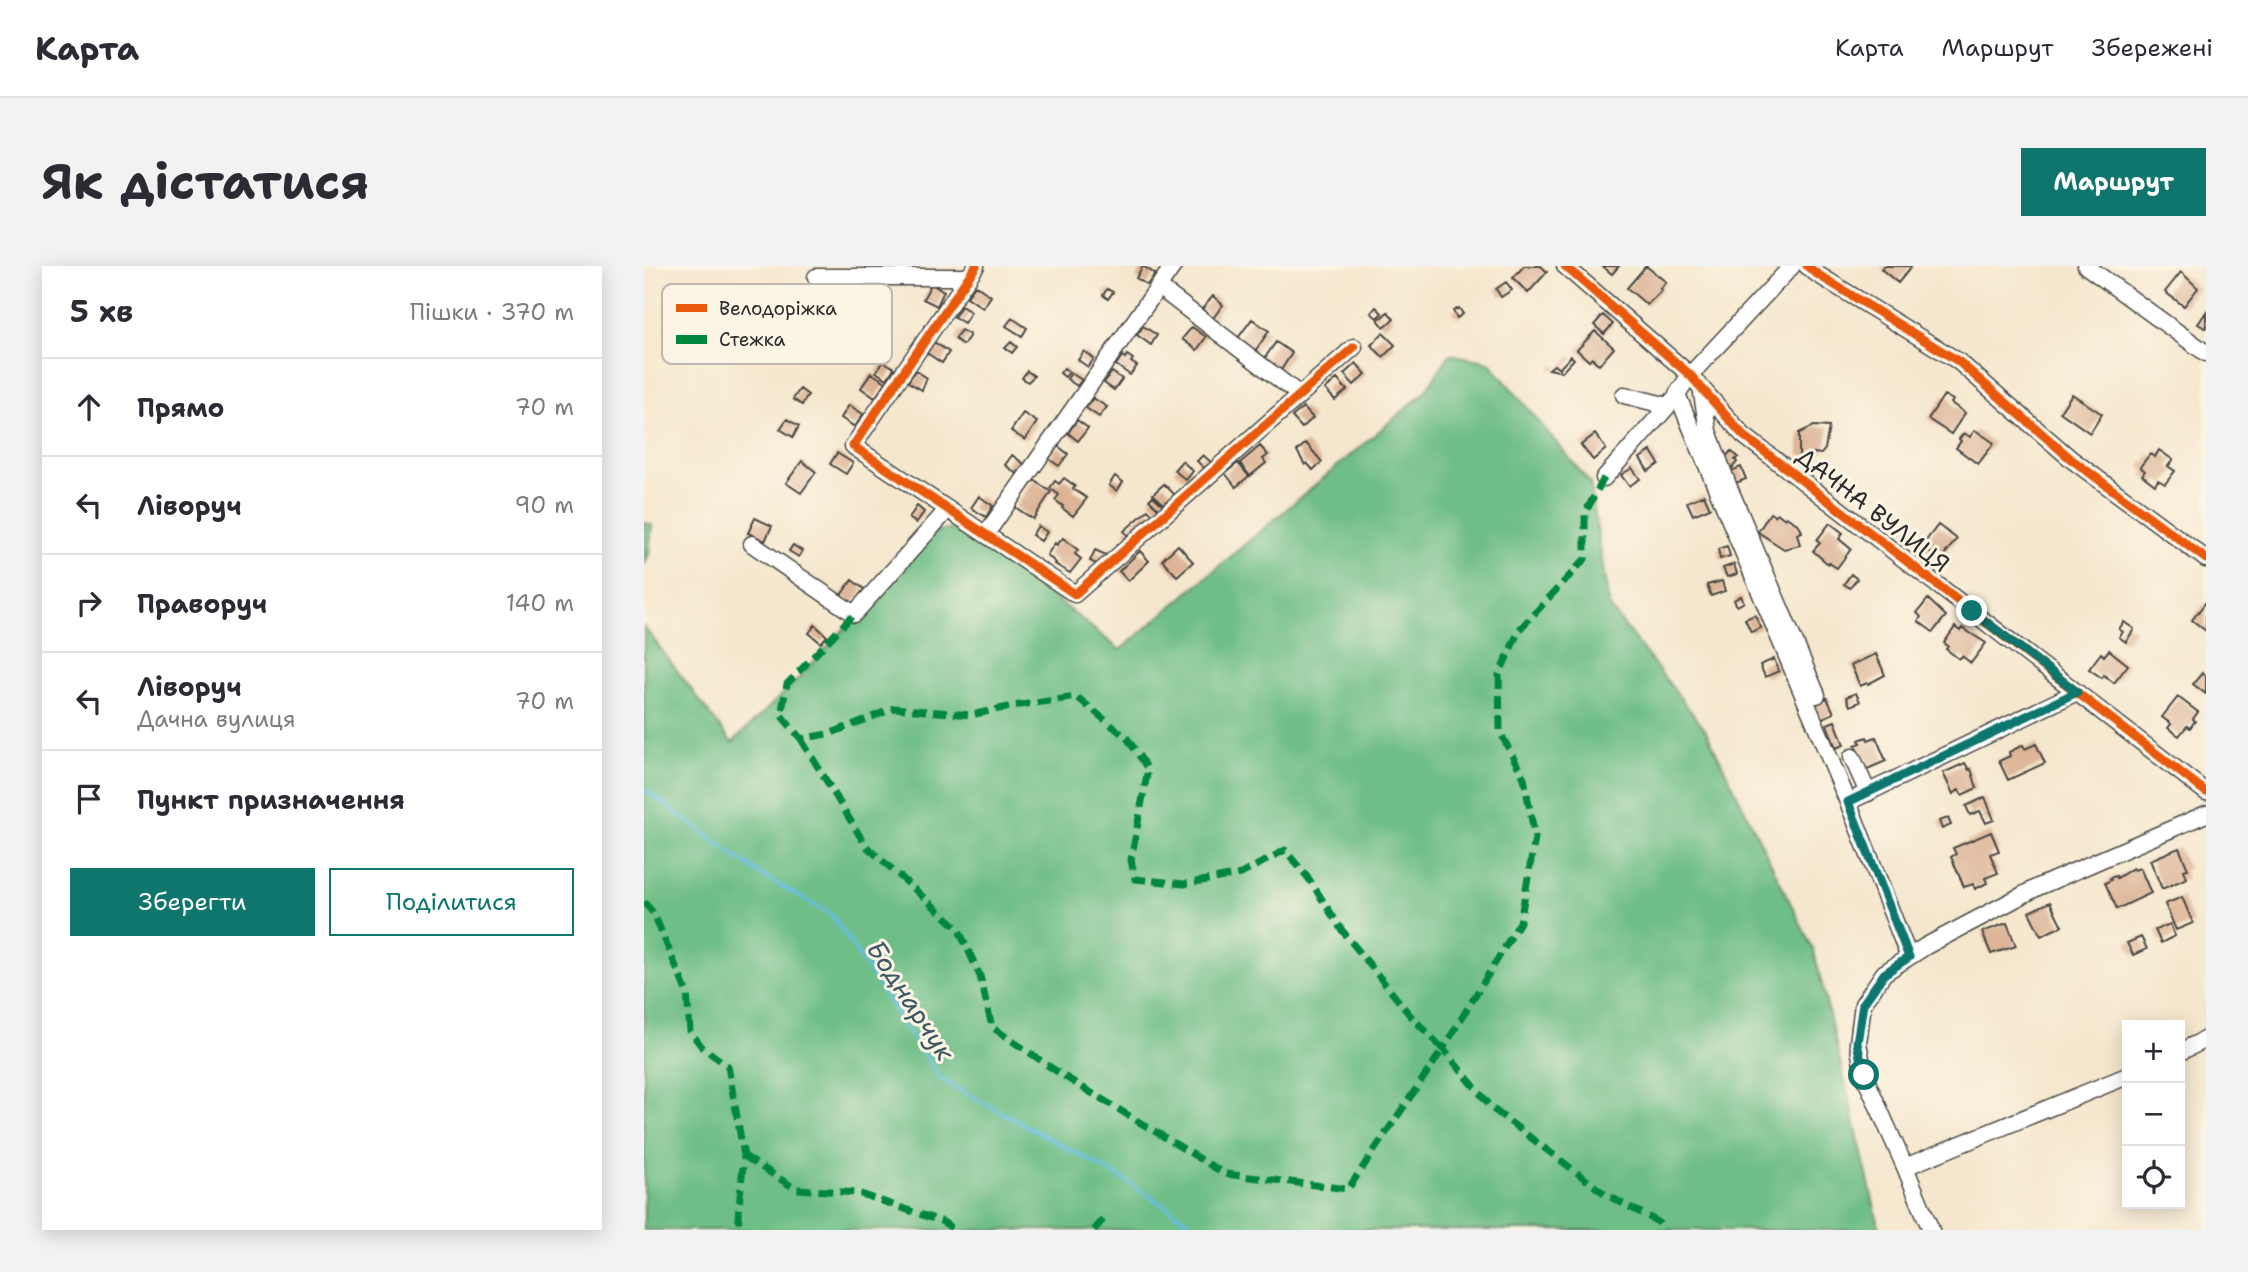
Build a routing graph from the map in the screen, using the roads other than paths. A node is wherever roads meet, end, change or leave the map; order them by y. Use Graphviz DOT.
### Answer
graph roads {
  1 [pos="1174,266"];
  2 [pos="1565,266"];
  3 [pos="1792,266"];
  4 [pos="1808,266"];
  5 [pos="2086,266"];
  6 [pos="972,271"];
  7 [pos="816,277"];
  8 [pos="1160,288"];
  9 [pos="1354,347"];
  10 [pos="2206,353"];
  11 [pos="1695,381"];
  12 [pos="1300,395"];
  13 [pos="1624,395"];
  14 [pos="1672,400"];
  15 [pos="1604,478"];
  16 [pos="948,509"];
  17 [pos="986,534"];
  18 [pos="752,544"];
  19 [pos="2206,559"];
  20 [pos="2077,692"];
  21 [pos="1817,695"];
  22 [pos="1852,757"];
  23 [pos="1868,793"];
  24 [pos="2206,793"];
  25 [pos="1848,802"];
  26 [pos="2206,814"];
  27 [pos="1909,957"];
  28 [pos="2206,1039"];
  29 [pos="2185,1050"];
  30 [pos="2122,1078"];
  31 [pos="1905,1167"];
  32 [pos="1931,1230"];
  1 -- 8 [label="street"];
  2 -- 11 [label="street, ДАЧНА ВУЛИЦЯ"];
  3 -- 11 [label="street"];
  4 -- 19 [label="street"];
  5 -- 10 [label="street"];
  6 -- 7 [label="street"];
  6 -- 16 [label="street"];
  8 -- 12 [label="street"];
  8 -- 17 [label="street"];
  9 -- 12 [label="street"];
  11 -- 14 [label="street"];
  11 -- 20 [label="street, ДАЧНА ВУЛИЦЯ"];
  11 -- 21 [label="street"];
  12 -- 17 [label="street"];
  13 -- 14 [label="street"];
  14 -- 15 [label="street"];
  14 -- 25 [label="street"];
  16 -- 17 [label="street"];
  16 -- 18 [label="street"];
  20 -- 23 [label="street"];
  20 -- 24 [label="street, ДАЧНА ВУЛИЦЯ"];
  22 -- 23 [label="street"];
  23 -- 25 [label="street"];
  25 -- 27 [label="street"];
  26 -- 27 [label="street"];
  27 -- 31 [label="street"];
  28 -- 29 [label="street"];
  30 -- 31 [label="street"];
  31 -- 32 [label="street"];
}
